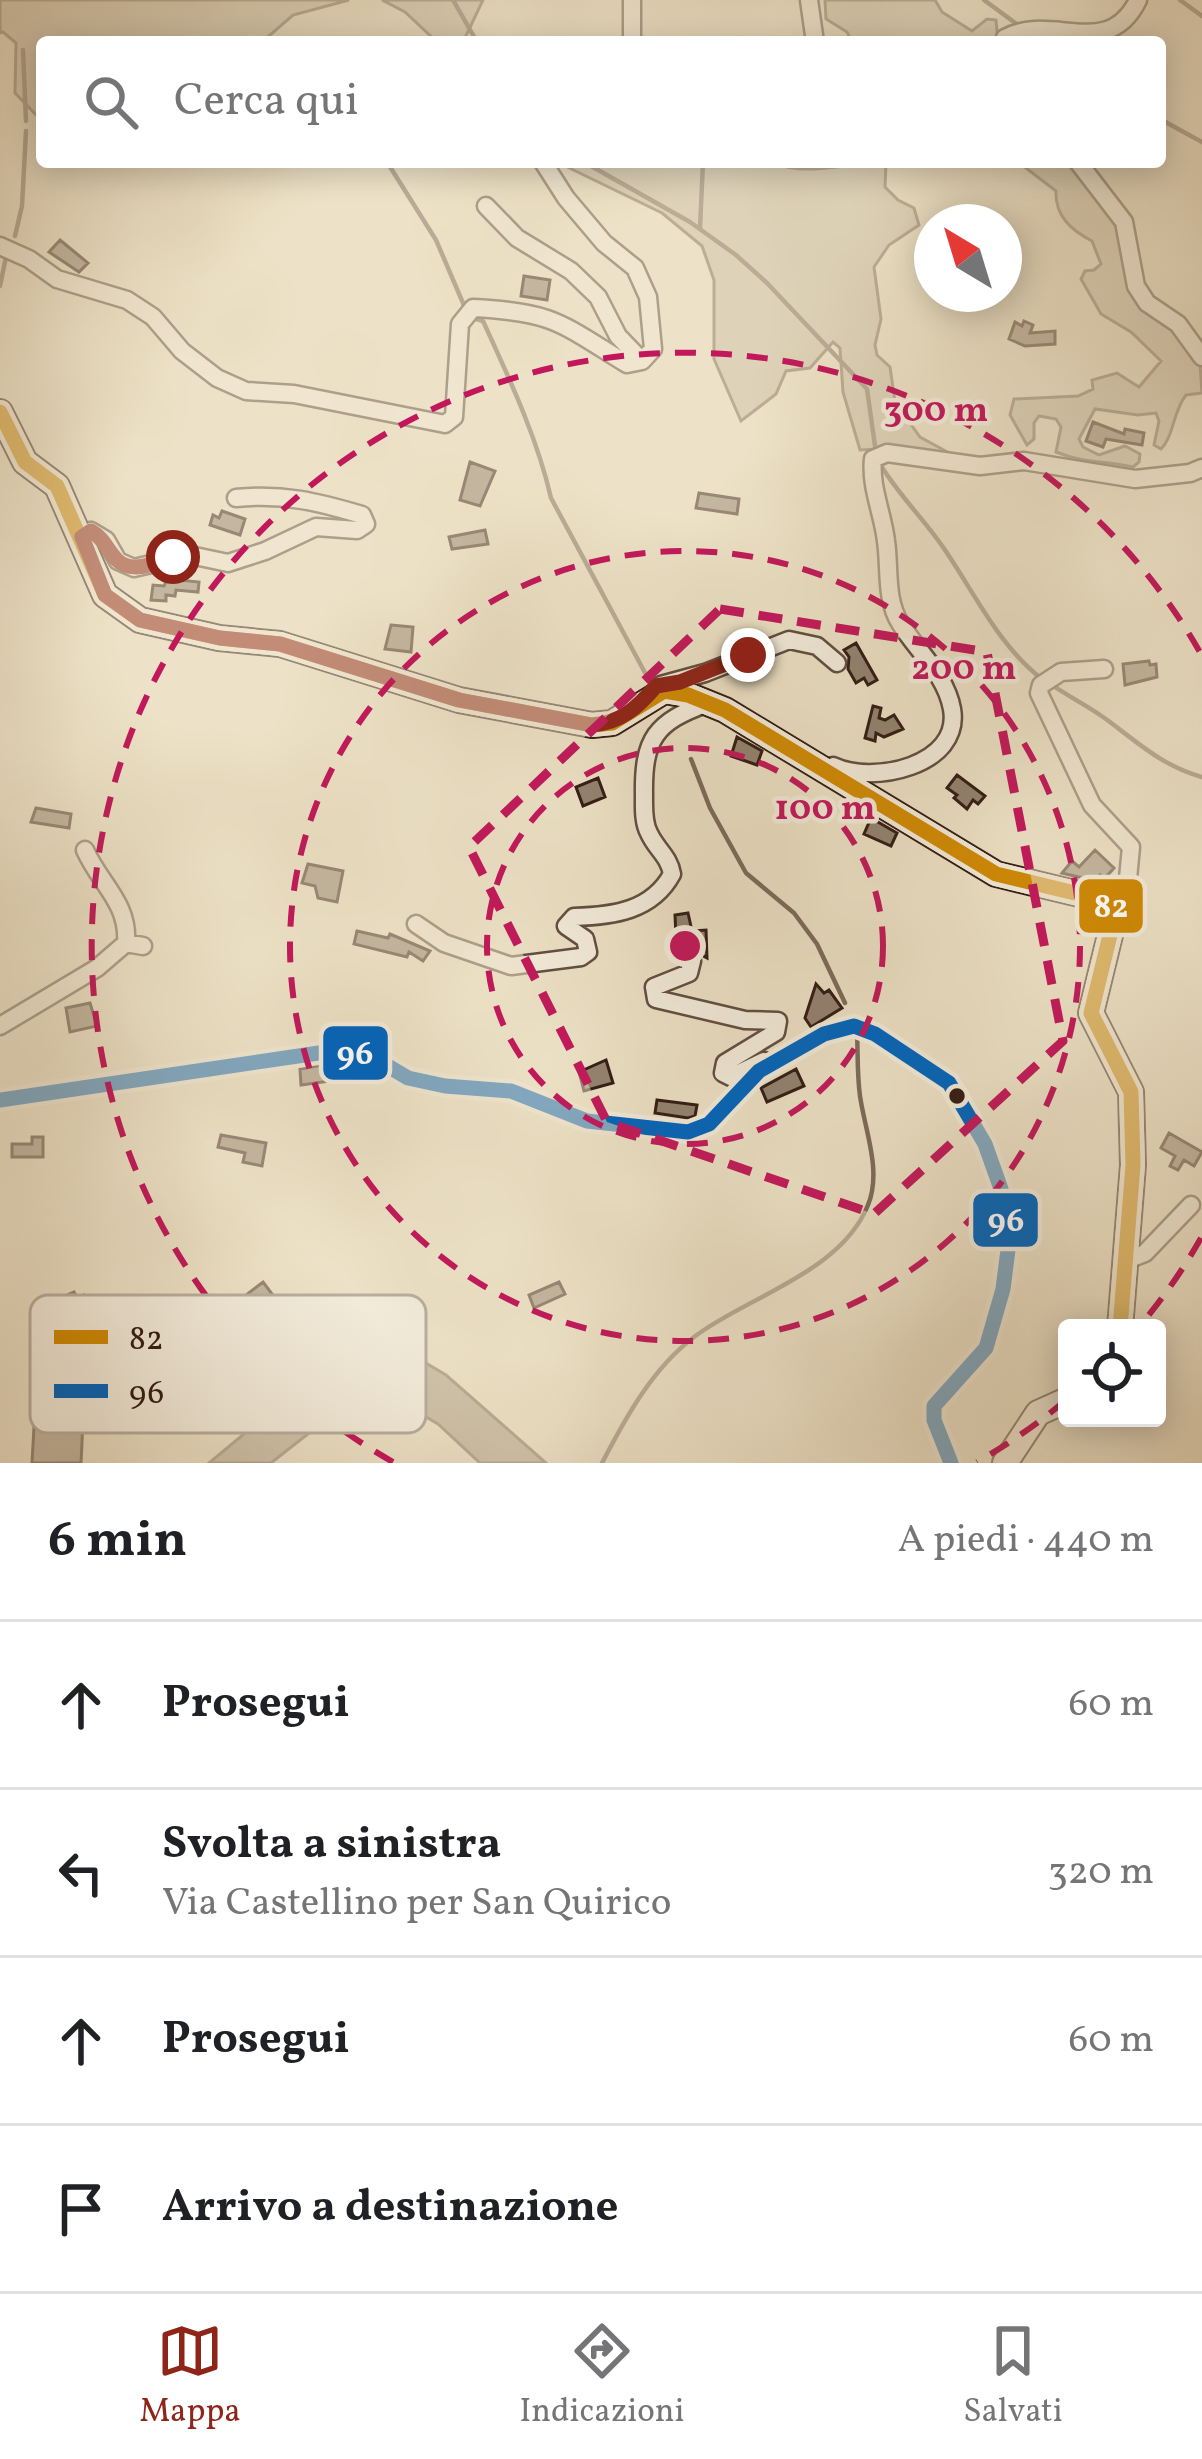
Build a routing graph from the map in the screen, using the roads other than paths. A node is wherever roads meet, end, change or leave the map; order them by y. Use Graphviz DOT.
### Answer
graph roads {
  1 [pos="632,0"];
  2 [pos="809,0"];
  3 [pos="1138,0"];
  4 [pos="632,36"];
  5 [pos="813,36"];
  6 [pos="1010,36"];
  7 [pos="547,168"];
  8 [pos="1083,168"];
  9 [pos="486,206"];
  10 [pos="0,246"];
  11 [pos="1202,357"];
  12 [pos="642,361"];
  13 [pos="0,412"];
  14 [pos="1202,468"];
  15 [pos="236,498"];
  16 [pos="82,537"];
  17 [pos="837,663"];
  18 [pos="1104,669"];
  19 [pos="646,700"];
  20 [pos="709,703"];
  21 [pos="799,755"];
  22 [pos="85,850"];
  23 [pos="1112,907"];
  24 [pos="416,924"];
  25 [pos="692,961"];
  26 [pos="0,1026"];
  27 [pos="768,1067"];
  28 [pos="0,1100"];
  29 [pos="1191,1205"];
  30 [pos="1127,1260"];
  31 [pos="1121,1319"];
  32 [pos="1058,1404"];
  33 [pos="951,1463"];
  34 [pos="1005,1463"];
  1 -- 4 [label="street"];
  2 -- 5 [label="street"];
  3 -- 6 [label="street"];
  7 -- 12 [label="street"];
  8 -- 11 [label="street"];
  9 -- 12 [label="street"];
  10 -- 12 [label="street"];
  13 -- 16 [label="street"];
  14 -- 21 [label="street"];
  15 -- 16 [label="street"];
  16 -- 19 [label="street"];
  17 -- 19 [label="street"];
  18 -- 23 [label="street"];
  19 -- 20 [label="street"];
  20 -- 21 [label="street"];
  20 -- 24 [label="street"];
  21 -- 23 [label="street"];
  22 -- 26 [label="street"];
  23 -- 30 [label="street"];
  25 -- 27 [label="street"];
  27 -- 28 [label="street"];
  27 -- 33 [label="street"];
  29 -- 30 [label="street"];
  30 -- 31 [label="street"];
  32 -- 34 [label="street"];
}
